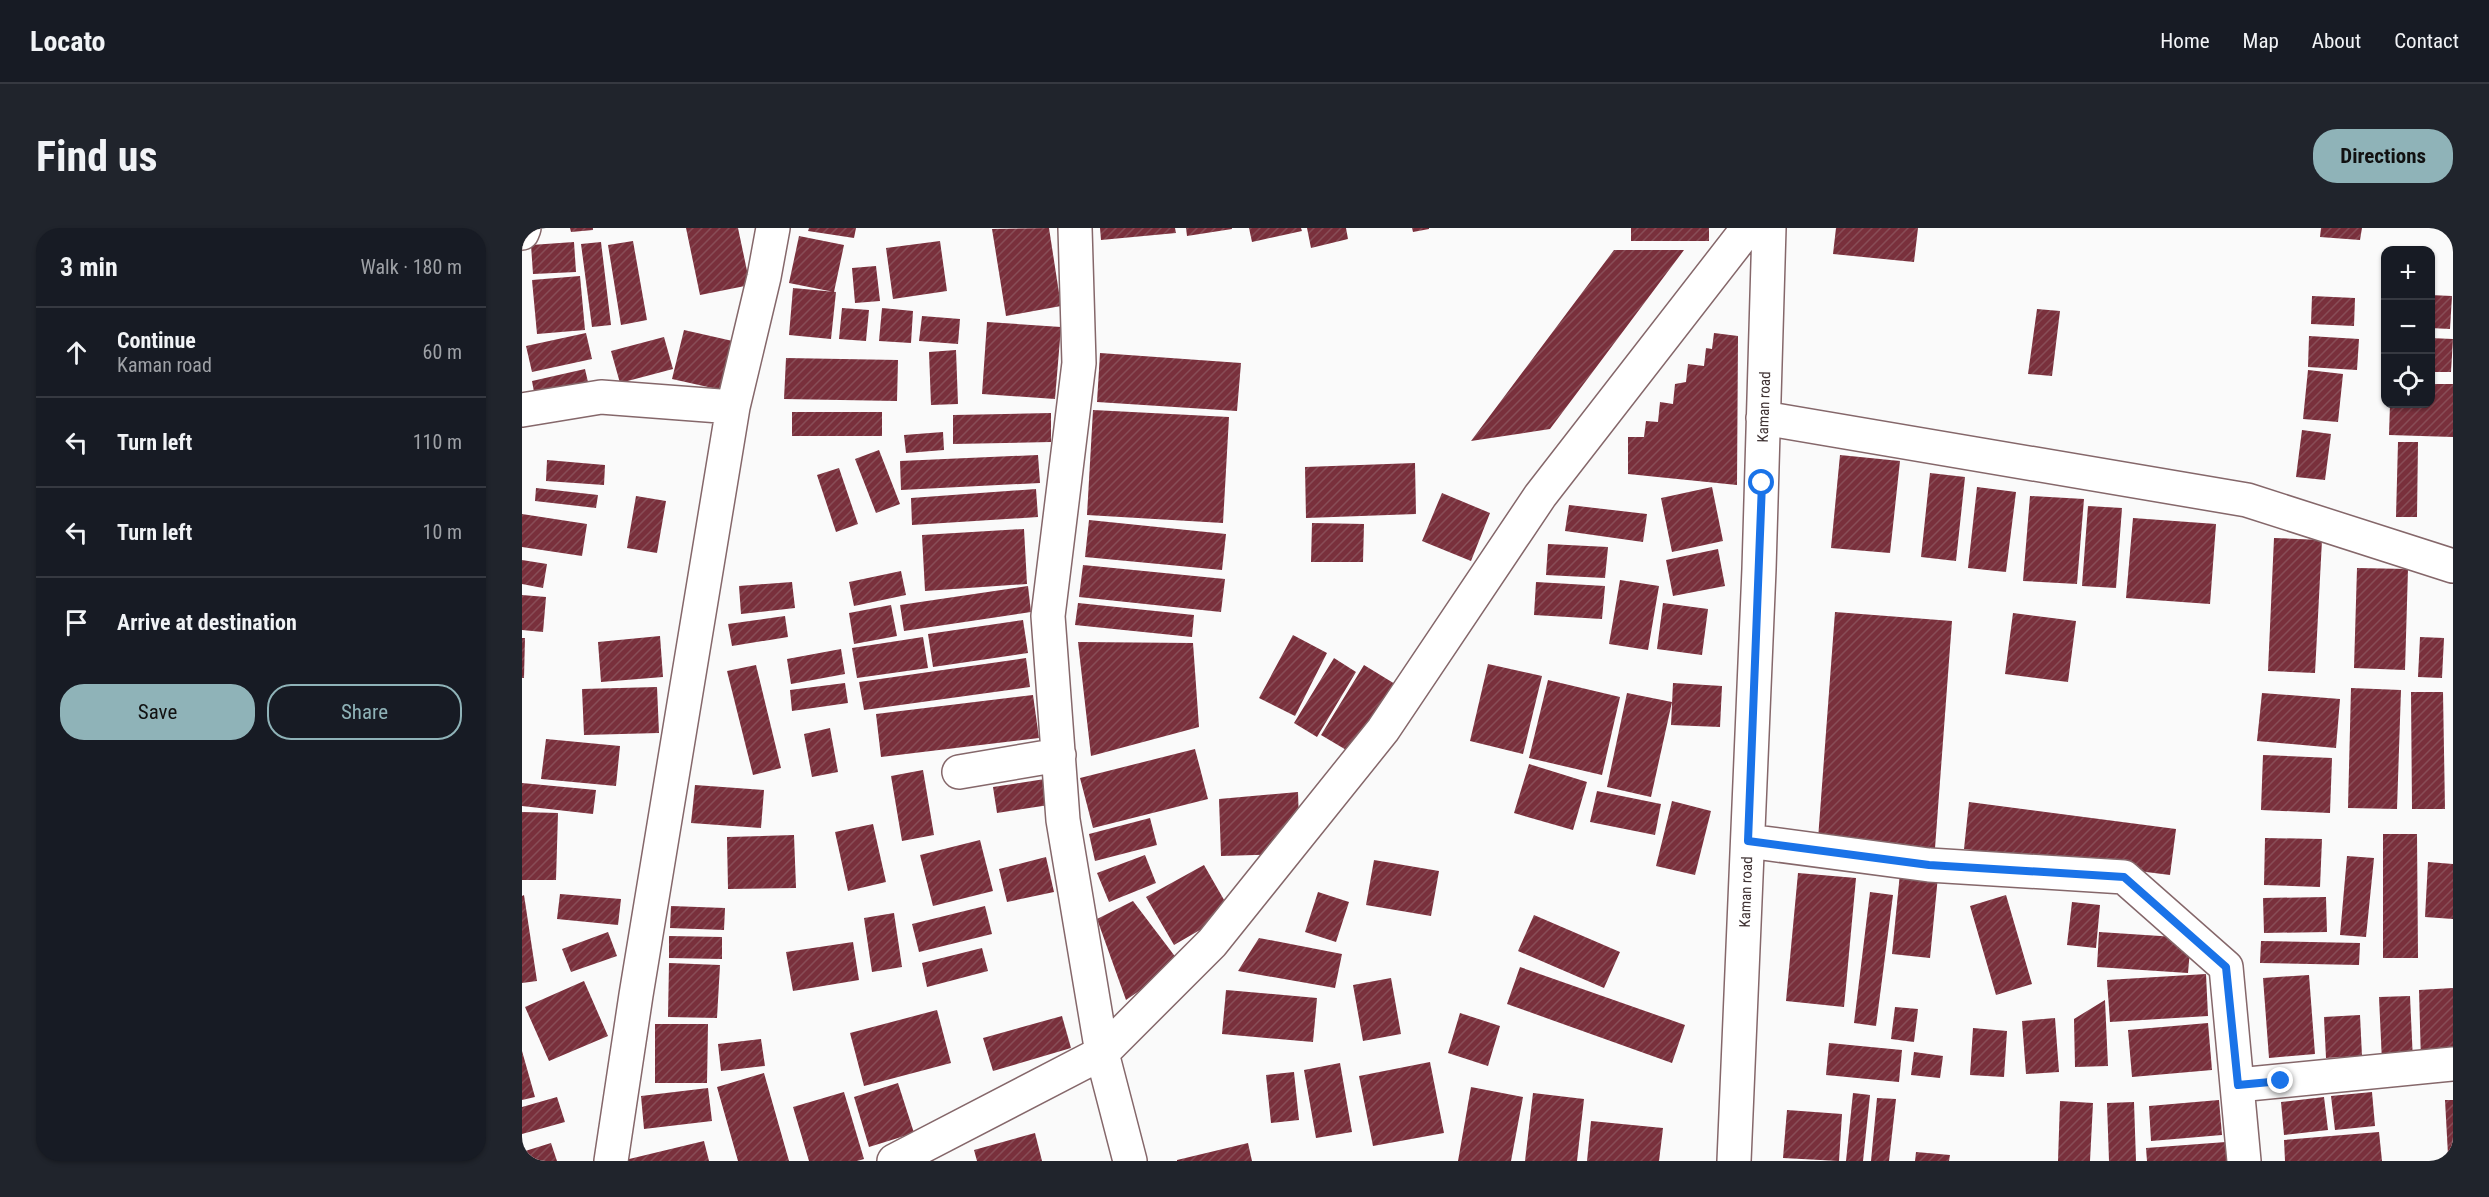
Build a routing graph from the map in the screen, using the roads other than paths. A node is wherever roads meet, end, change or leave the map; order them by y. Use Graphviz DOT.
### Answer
graph roads {
  1 [pos="524,228"];
  2 [pos="773,228"];
  3 [pos="1075,228"];
  4 [pos="1748,228"];
  5 [pos="1769,228"];
  6 [pos="522,233"];
  7 [pos="733,407"];
  8 [pos="522,410"];
  9 [pos="1763,418"];
  10 [pos="2453,566"];
  11 [pos="1059,755"];
  12 [pos="959,772"];
  13 [pos="1748,841"];
  14 [pos="1102,1053"];
  15 [pos="2453,1064"];
  16 [pos="2238,1085"];
  17 [pos="611,1161"];
  18 [pos="894,1161"];
  19 [pos="1130,1161"];
  20 [pos="1734,1161"];
  21 [pos="2244,1161"];
  1 -- 6 [label="street"];
  2 -- 7 [label="street"];
  3 -- 11 [label="street"];
  4 -- 14 [label="street"];
  5 -- 9 [label="street, Kaman road"];
  7 -- 8 [label="street"];
  7 -- 17 [label="street"];
  9 -- 10 [label="street"];
  9 -- 13 [label="street, Kaman road"];
  11 -- 12 [label="street"];
  11 -- 14 [label="street"];
  13 -- 16 [label="street"];
  13 -- 20 [label="street, Kaman road"];
  14 -- 18 [label="street"];
  14 -- 19 [label="street"];
  15 -- 16 [label="street"];
  16 -- 21 [label="street"];
}
